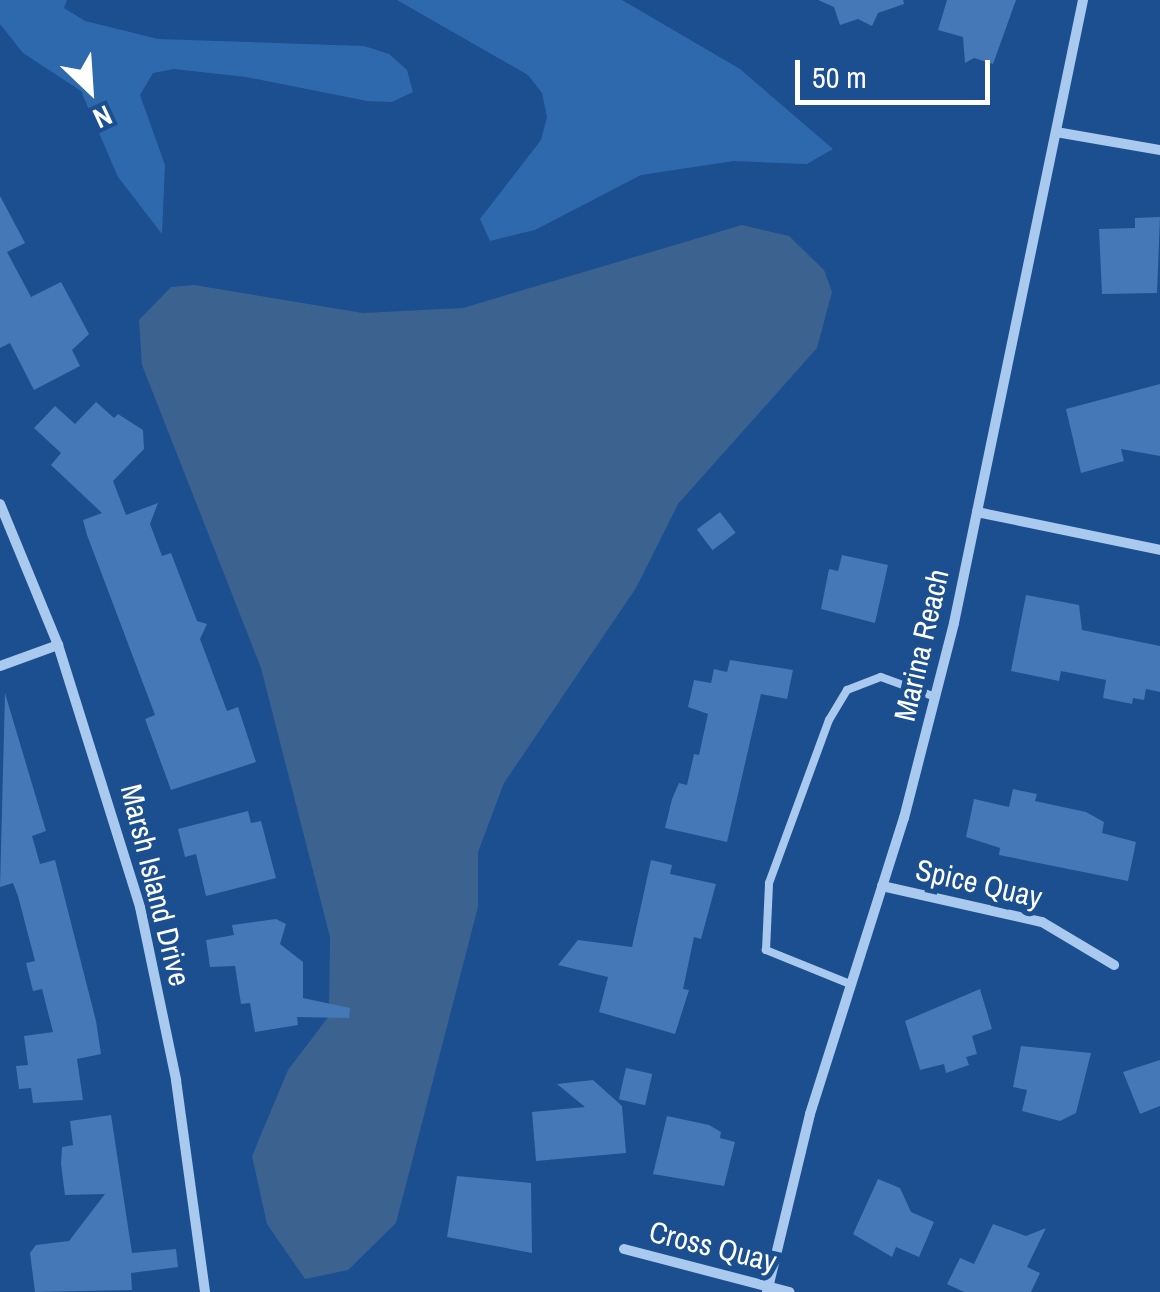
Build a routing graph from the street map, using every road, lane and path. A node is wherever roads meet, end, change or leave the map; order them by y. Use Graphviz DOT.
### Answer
graph roads {
  1 [pos="1083,0"];
  2 [pos="1056,132"];
  3 [pos="1160,150"];
  4 [pos="0,504"];
  5 [pos="977,512"];
  6 [pos="1160,550"];
  7 [pos="58,645"];
  8 [pos="0,666"];
  9 [pos="936,697"];
  10 [pos="882,886"];
  11 [pos="1114,965"];
  12 [pos="850,984"];
  13 [pos="624,1249"];
  14 [pos="768,1288"];
  15 [pos="206,1292"];
  16 [pos="789,1292"];
  1 -- 2 [label="street, Marina Reach"];
  2 -- 3 [label="street"];
  2 -- 5 [label="street, Marina Reach"];
  4 -- 7 [label="street, Marsh Island Drive"];
  5 -- 6 [label="street"];
  5 -- 9 [label="street, Marina Reach"];
  7 -- 8 [label="street"];
  7 -- 15 [label="street, Marsh Island Drive"];
  9 -- 10 [label="street, Marina Reach"];
  9 -- 12 [label="lane"];
  10 -- 11 [label="street, Spice Quay"];
  10 -- 12 [label="street, Marina Reach"];
  12 -- 14 [label="street, Marina Reach"];
  13 -- 14 [label="street, Cross Quay"];
  14 -- 16 [label="street, Cross Quay"];
}
